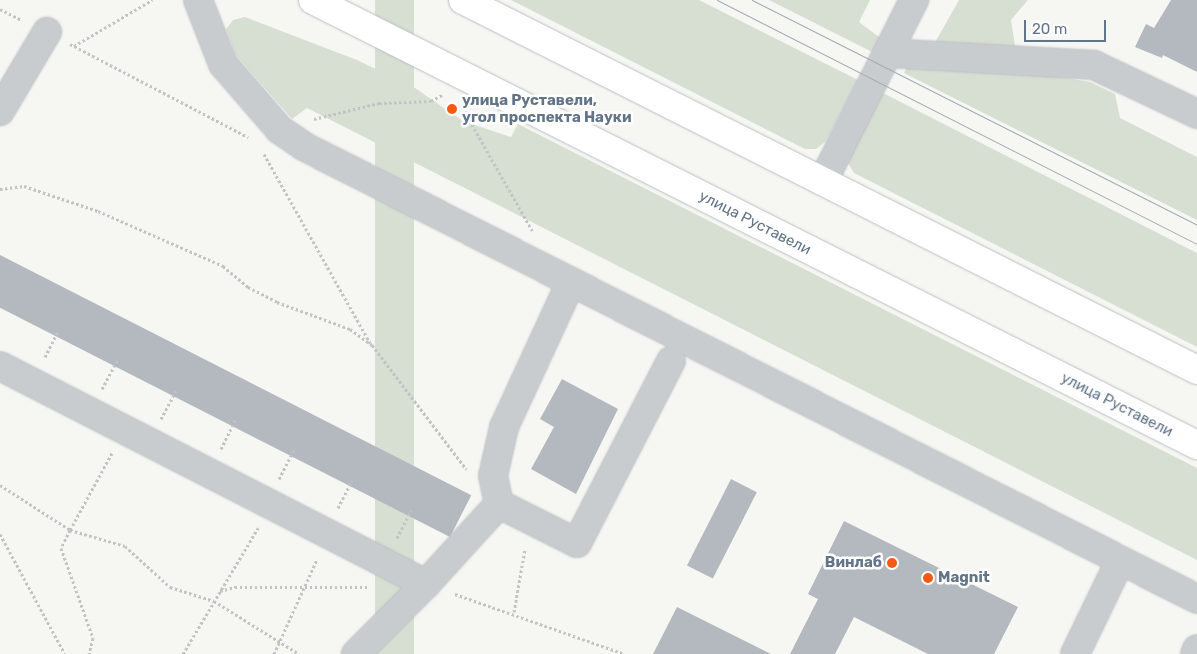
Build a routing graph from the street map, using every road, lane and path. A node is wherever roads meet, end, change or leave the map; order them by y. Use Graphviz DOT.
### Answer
graph roads {
  1 [pos="152,0"];
  2 [pos="198,0"];
  3 [pos="313,0"];
  4 [pos="463,0"];
  5 [pos="914,0"];
  6 [pos="0,9"];
  7 [pos="47,32"];
  8 [pos="74,46"];
  9 [pos="888,53"];
  10 [pos="445,94"];
  11 [pos="459,101"];
  12 [pos="0,111"];
  13 [pos="1197,114"];
  14 [pos="312,120"];
  15 [pos="247,137"];
  16 [pos="263,152"];
  17 [pos="823,181"];
  18 [pos="0,189"];
  19 [pos="532,230"];
  20 [pos="570,284"];
  21 [pos="372,346"];
  22 [pos="671,361"];
  23 [pos="0,366"];
  24 [pos="1197,370"];
  25 [pos="124,432"];
  26 [pos="1197,446"];
  27 [pos="469,474"];
  28 [pos="0,485"];
  29 [pos="499,504"];
  30 [pos="271,506"];
  31 [pos="531,520"];
  32 [pos="70,530"];
  33 [pos="0,534"];
  34 [pos="328,534"];
  35 [pos="1120,561"];
  36 [pos="426,584"];
  37 [pos="378,586"];
  38 [pos="303,589"];
  39 [pos="220,590"];
  40 [pos="1197,600"];
  41 [pos="214,601"];
  42 [pos="514,612"];
  43 [pos="279,642"];
  44 [pos="1197,649"];
  45 [pos="65,654"];
  46 [pos="89,654"];
  47 [pos="182,654"];
  48 [pos="274,654"];
  49 [pos="299,654"];
  50 [pos="356,654"];
  51 [pos="624,654"];
  52 [pos="1075,654"];
  53 [pos="1195,654"];
  1 -- 8 [label="path"];
  2 -- 20 [label="street"];
  3 -- 26 [label="main road, улица Руставели"];
  4 -- 17 [label="main road"];
  5 -- 9 [label="street"];
  6 -- 7 [label="path"];
  7 -- 8 [label="path"];
  7 -- 12 [label="street"];
  8 -- 15 [label="path"];
  9 -- 13 [label="street"];
  9 -- 17 [label="street"];
  10 -- 14 [label="path"];
  11 -- 19 [label="path"];
  16 -- 21 [label="path"];
  17 -- 24 [label="main road"];
  18 -- 21 [label="path"];
  20 -- 29 [label="street"];
  20 -- 35 [label="street"];
  21 -- 27 [label="path"];
  22 -- 31 [label="street"];
  23 -- 25 [label="street"];
  25 -- 30 [label="street"];
  25 -- 32 [label="path"];
  28 -- 32 [label="path"];
  29 -- 31 [label="street"];
  29 -- 36 [label="street"];
  30 -- 34 [label="street"];
  30 -- 39 [label="path"];
  31 -- 42 [label="path"];
  32 -- 41 [label="path"];
  32 -- 46 [label="path"];
  33 -- 45 [label="path"];
  34 -- 36 [label="street"];
  34 -- 38 [label="path"];
  35 -- 40 [label="street"];
  35 -- 52 [label="street"];
  36 -- 42 [label="path"];
  36 -- 50 [label="street"];
  37 -- 38 [label="path"];
  38 -- 39 [label="path"];
  38 -- 43 [label="path"];
  39 -- 41 [label="path"];
  41 -- 43 [label="path"];
  41 -- 47 [label="path"];
  42 -- 51 [label="path"];
  43 -- 48 [label="path"];
  43 -- 49 [label="path"];
  44 -- 53 [label="street"];
}
